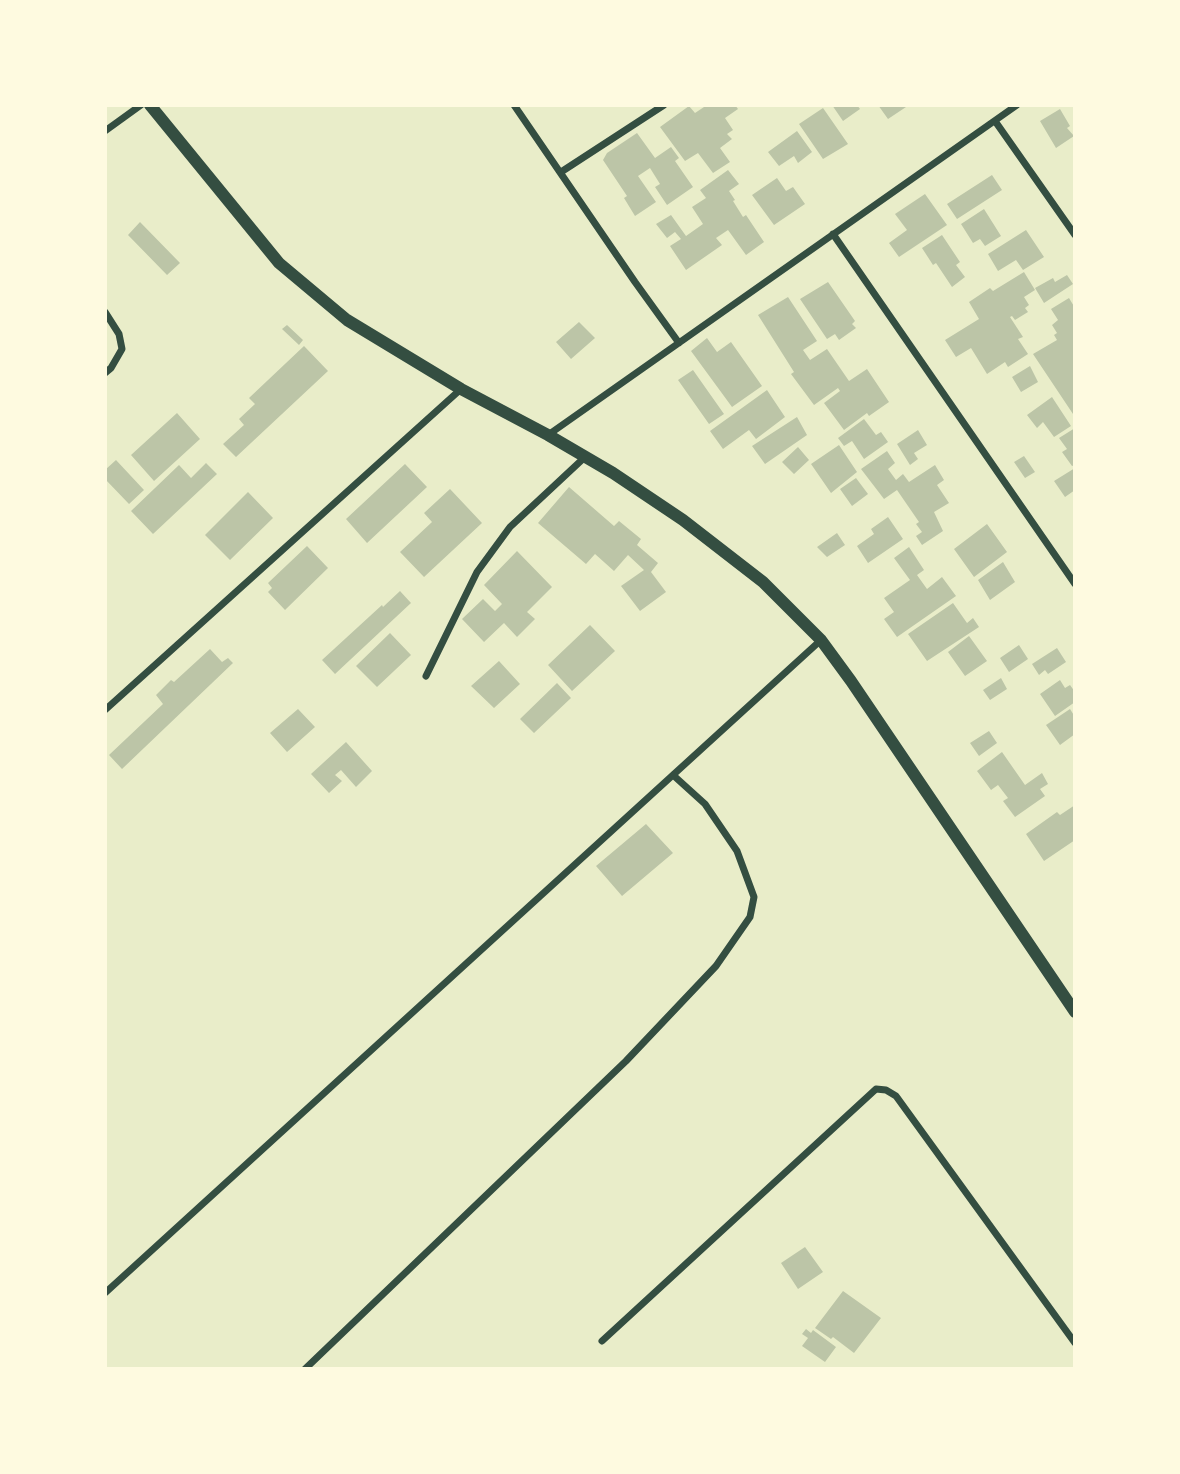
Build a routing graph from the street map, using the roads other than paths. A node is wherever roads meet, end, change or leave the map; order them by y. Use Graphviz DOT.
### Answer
graph roads {
  1 [pos="141,105"];
  2 [pos="150,105"];
  3 [pos="514,105"];
  4 [pos="664,105"];
  5 [pos="1017,105"];
  6 [pos="995,121"];
  7 [pos="105,131"];
  8 [pos="561,172"];
  9 [pos="833,234"];
  10 [pos="1075,235"];
  11 [pos="105,312"];
  12 [pos="680,343"];
  13 [pos="105,373"];
  14 [pos="461,389"];
  15 [pos="548,435"];
  16 [pos="585,457"];
  17 [pos="1075,583"];
  18 [pos="821,640"];
  19 [pos="426,676"];
  20 [pos="105,710"];
  21 [pos="673,775"];
  22 [pos="1075,1012"];
  23 [pos="105,1293"];
  24 [pos="602,1340"];
  25 [pos="1075,1343"];
  26 [pos="305,1369"];
  1 -- 7 [label="street"];
  2 -- 14 [label="street"];
  3 -- 8 [label="street"];
  4 -- 8 [label="street"];
  5 -- 6 [label="street"];
  6 -- 9 [label="street"];
  6 -- 10 [label="street"];
  8 -- 12 [label="street"];
  9 -- 12 [label="street"];
  9 -- 17 [label="street"];
  11 -- 13 [label="street"];
  12 -- 15 [label="street"];
  14 -- 15 [label="street"];
  14 -- 20 [label="street"];
  15 -- 16 [label="street"];
  16 -- 18 [label="street"];
  16 -- 19 [label="street"];
  18 -- 21 [label="street"];
  18 -- 22 [label="street"];
  21 -- 23 [label="street"];
  21 -- 26 [label="street"];
  24 -- 25 [label="street"];
}
